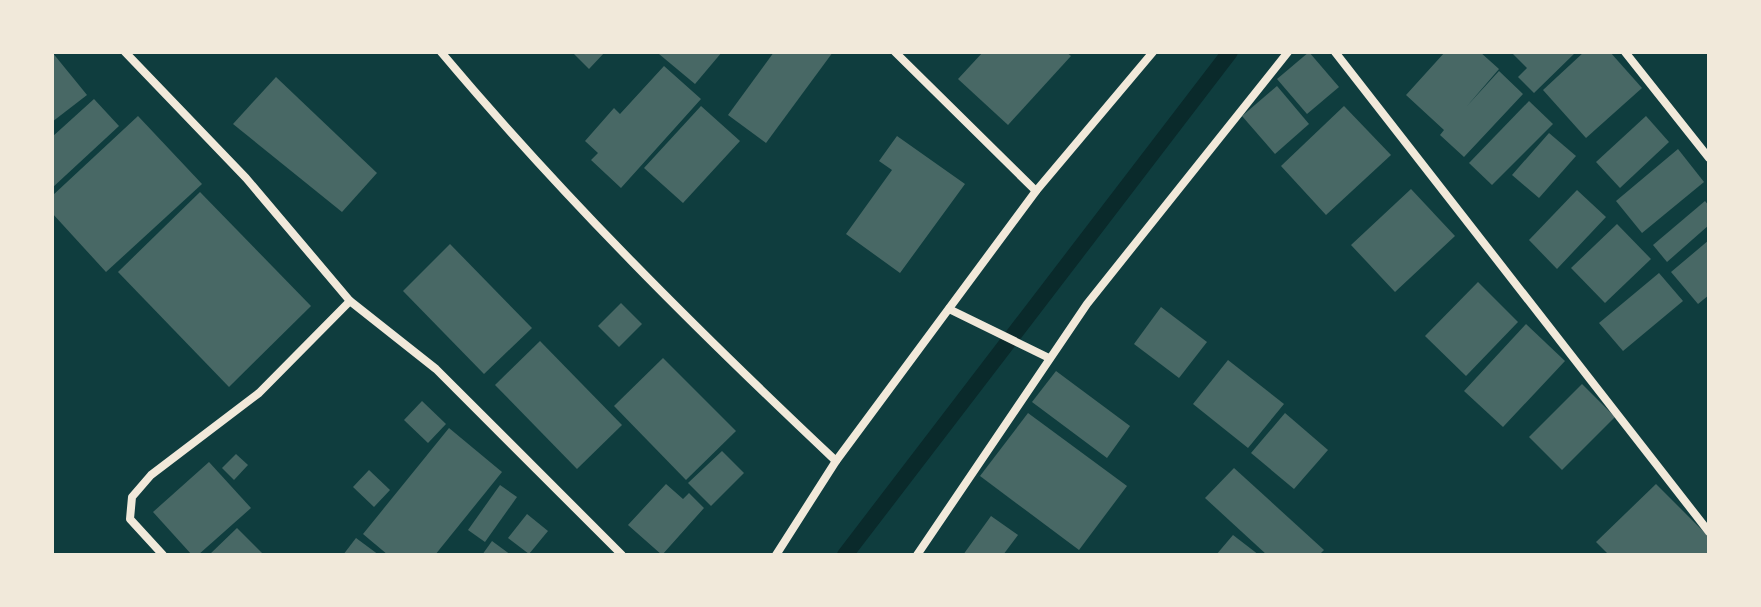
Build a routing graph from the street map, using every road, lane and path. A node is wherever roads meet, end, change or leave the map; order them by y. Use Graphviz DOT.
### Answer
graph roads {
  1 [pos="125,52"];
  2 [pos="441,52"];
  3 [pos="895,52"];
  4 [pos="1153,52"];
  5 [pos="1288,52"];
  6 [pos="1335,52"];
  7 [pos="1625,52"];
  8 [pos="1709,158"];
  9 [pos="1036,191"];
  10 [pos="350,301"];
  11 [pos="949,309"];
  12 [pos="1049,358"];
  13 [pos="836,461"];
  14 [pos="1709,532"];
  15 [pos="163,555"];
  16 [pos="622,555"];
  17 [pos="776,555"];
  18 [pos="917,555"];
  1 -- 10 [label="street"];
  2 -- 13 [label="street"];
  3 -- 9 [label="street"];
  4 -- 9 [label="street"];
  5 -- 12 [label="street"];
  6 -- 14 [label="street"];
  7 -- 8 [label="street"];
  9 -- 11 [label="street"];
  10 -- 15 [label="street"];
  10 -- 16 [label="street"];
  11 -- 12 [label="street"];
  11 -- 13 [label="street"];
  12 -- 18 [label="street"];
  13 -- 17 [label="street"];
}
